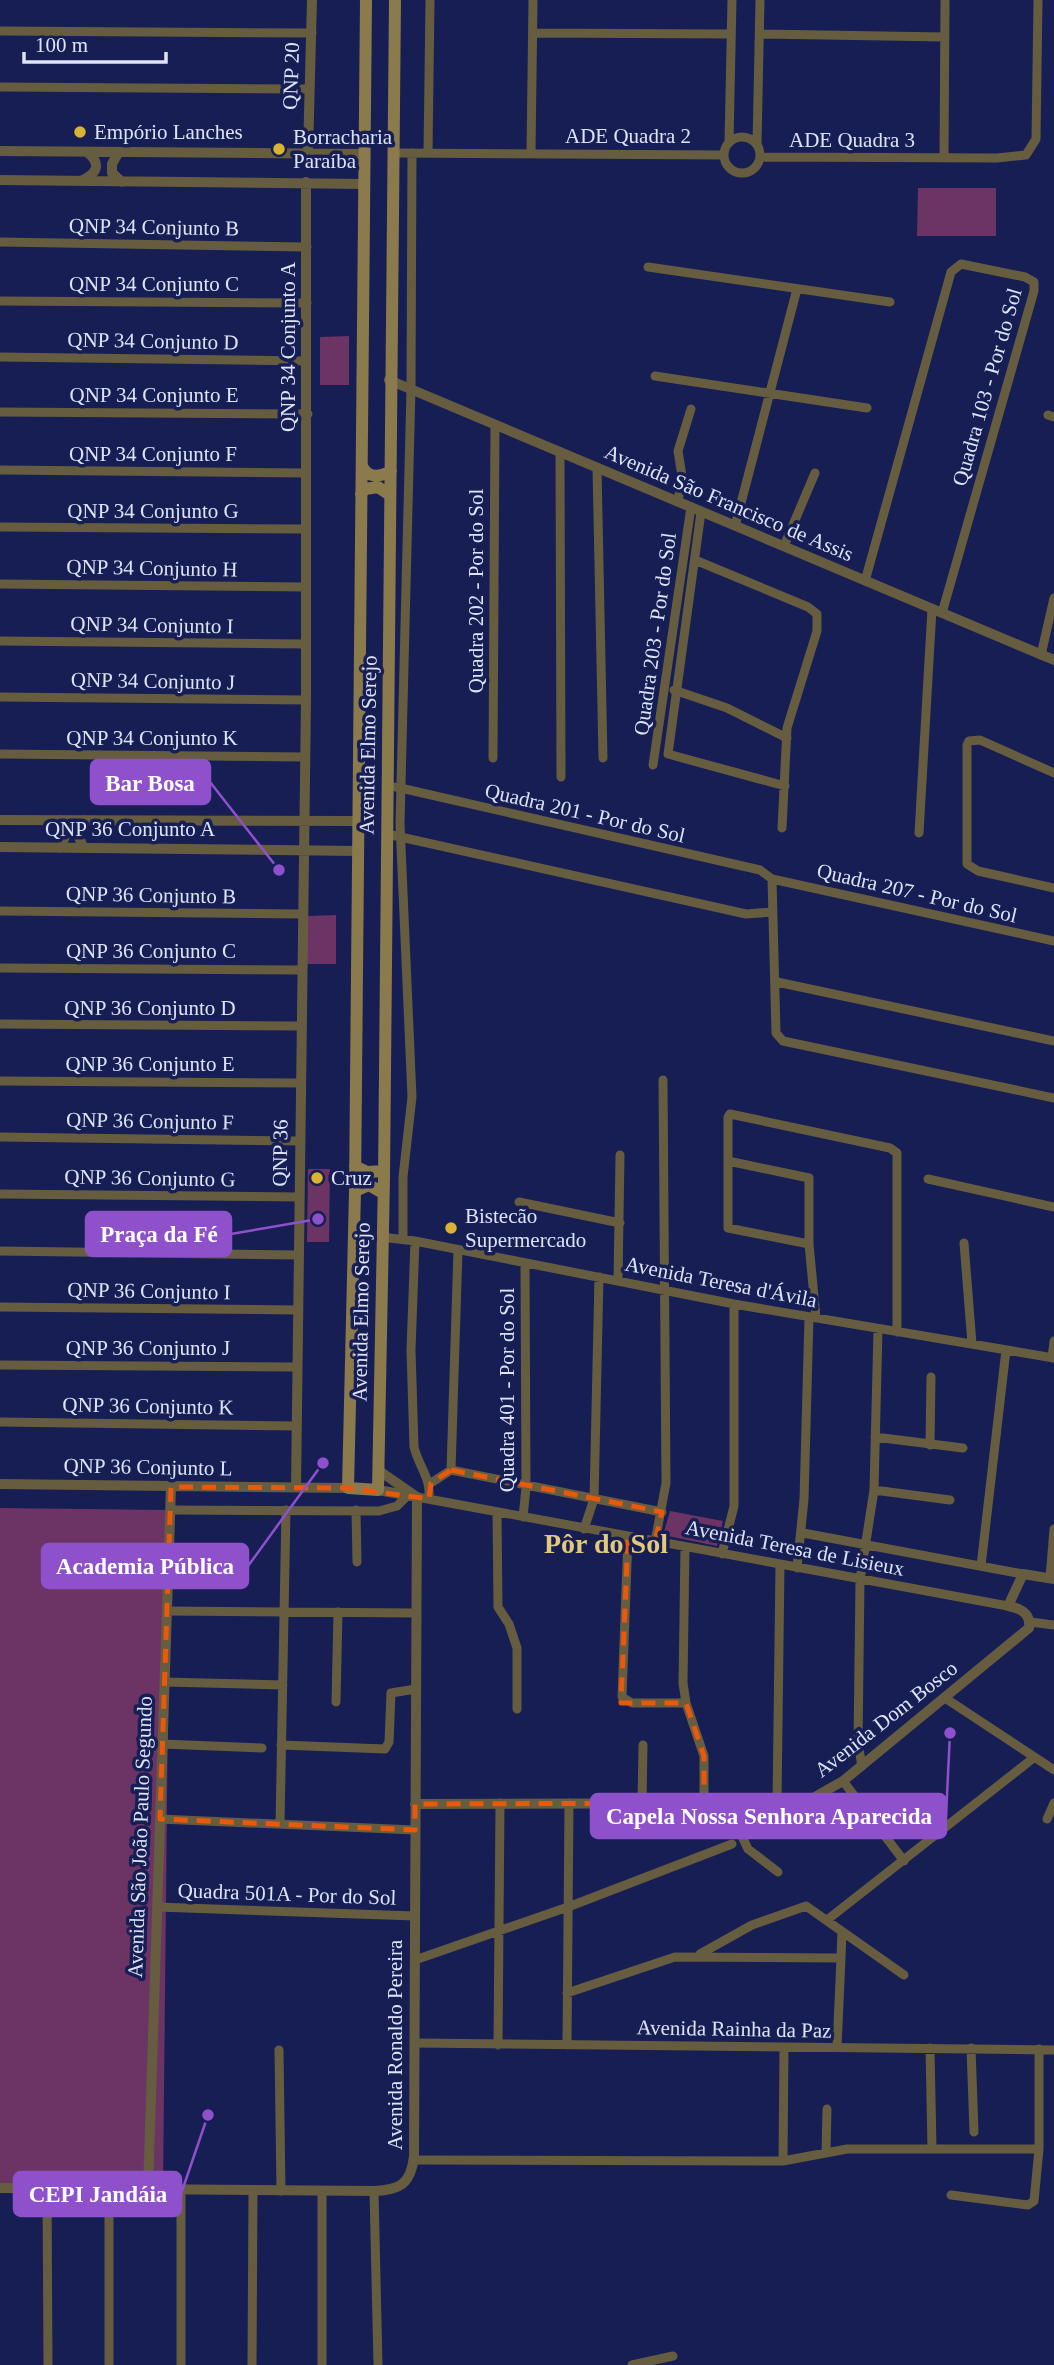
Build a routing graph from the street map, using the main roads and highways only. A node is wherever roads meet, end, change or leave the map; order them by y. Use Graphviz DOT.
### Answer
graph roads {
  1 [pos="366,0"];
  2 [pos="395,0"];
  3 [pos="362,466"];
  4 [pos="391,471"];
  5 [pos="361,494"];
  6 [pos="390,495"];
  7 [pos="355,1166"];
  8 [pos="384,1171"];
  9 [pos="355,1191"];
  10 [pos="383,1193"];
  1 -- 3 [label="main road, Avenida Elmo Serejo"];
  2 -- 4 [label="main road, Avenida Elmo Serejo"];
  3 -- 4 [label="main road"];
  3 -- 5 [label="main road, Avenida Elmo Serejo"];
  4 -- 6 [label="main road, Avenida Elmo Serejo"];
  5 -- 6 [label="main road"];
  5 -- 7 [label="main road, Avenida Elmo Serejo"];
  6 -- 8 [label="main road, Avenida Elmo Serejo"];
  7 -- 8 [label="main road"];
  7 -- 9 [label="main road, Avenida Elmo Serejo"];
  8 -- 10 [label="main road, Avenida Elmo Serejo"];
  9 -- 10 [label="main road"];
  9 -- 10 [label="main road, Avenida Elmo Serejo"];
}
